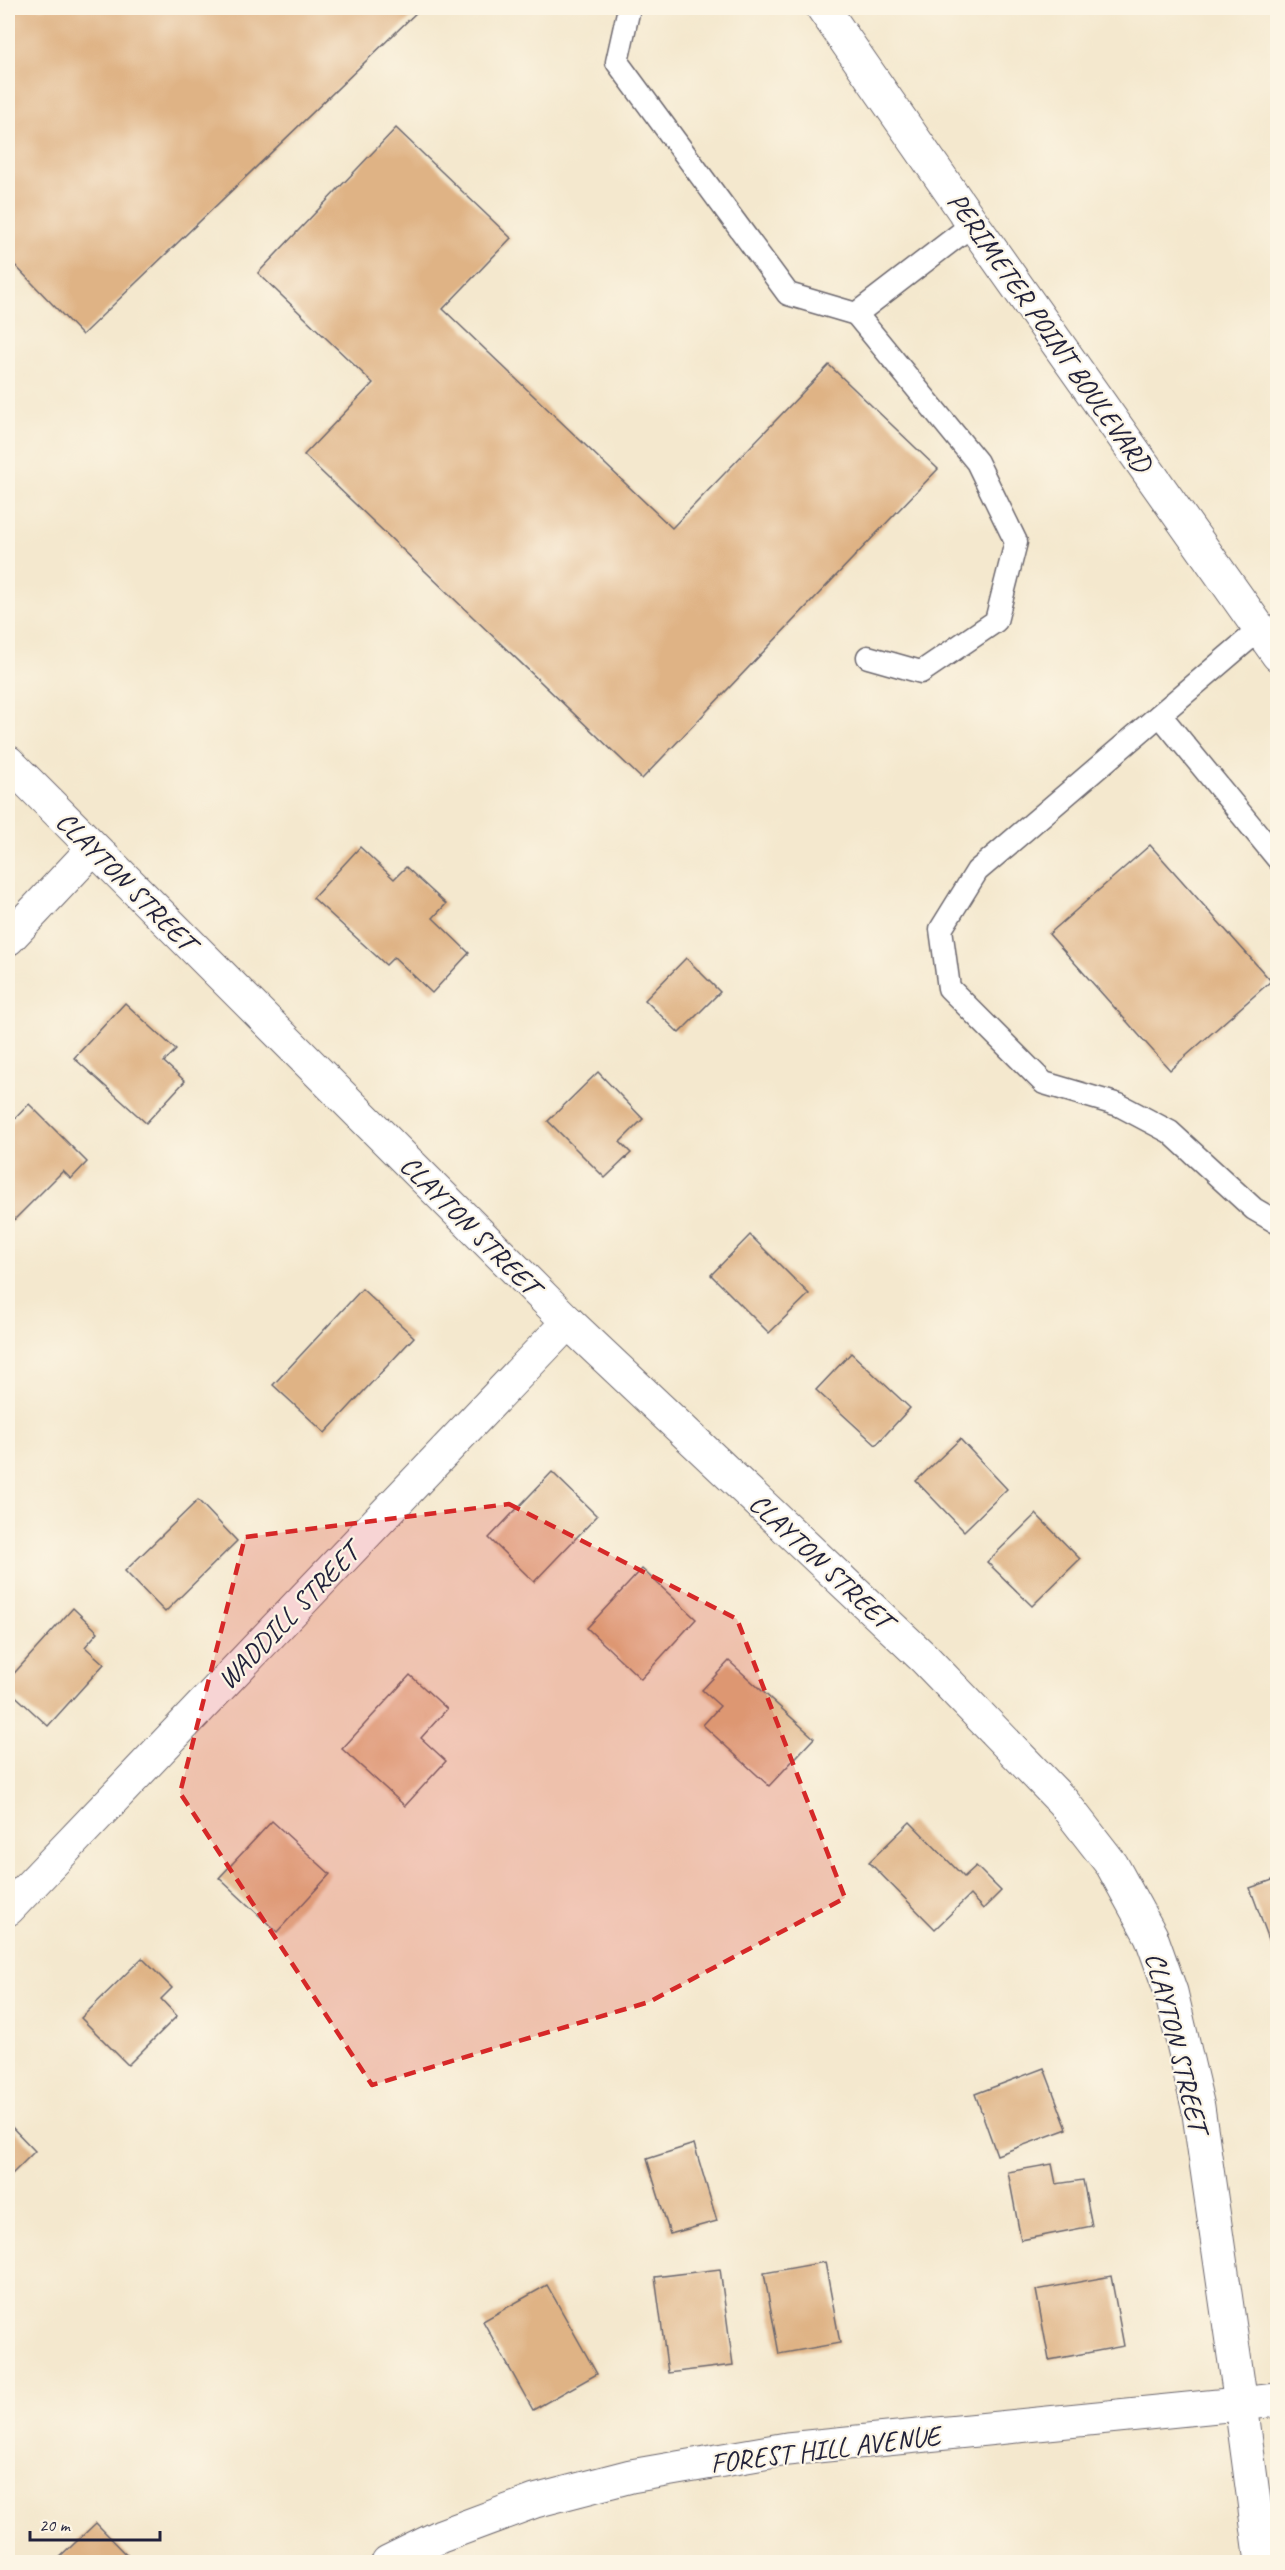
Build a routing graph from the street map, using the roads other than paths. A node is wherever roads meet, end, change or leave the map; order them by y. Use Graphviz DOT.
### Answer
graph roads {
  1 [pos="629,8"];
  2 [pos="823,8"];
  3 [pos="973,224"];
  4 [pos="856,314"];
  5 [pos="1269,642"];
  6 [pos="868,657"];
  7 [pos="1160,714"];
  8 [pos="8,762"];
  9 [pos="93,849"];
  10 [pos="1278,858"];
  11 [pos="8,939"];
  12 [pos="1278,1223"];
  13 [pos="567,1322"];
  14 [pos="8,1909"];
  15 [pos="1278,2400"];
  16 [pos="1241,2404"];
  17 [pos="388,2562"];
  18 [pos="1262,2562"];
  1 -- 4 [label="lane"];
  2 -- 3 [label="street, PERIMETER POINT BOULEVARD"];
  3 -- 4 [label="lane"];
  3 -- 5 [label="street, PERIMETER POINT BOULEVARD"];
  4 -- 6 [label="lane"];
  5 -- 7 [label="lane"];
  7 -- 10 [label="lane"];
  7 -- 12 [label="lane"];
  8 -- 9 [label="street, CLAYTON STREET"];
  9 -- 11 [label="street"];
  9 -- 13 [label="street, CLAYTON STREET"];
  13 -- 14 [label="street, WADDILL STREET"];
  13 -- 16 [label="street, CLAYTON STREET"];
  15 -- 16 [label="street, FOREST HILL AVENUE"];
  16 -- 17 [label="street, FOREST HILL AVENUE"];
  16 -- 18 [label="street, CLAYTON STREET"];
}
